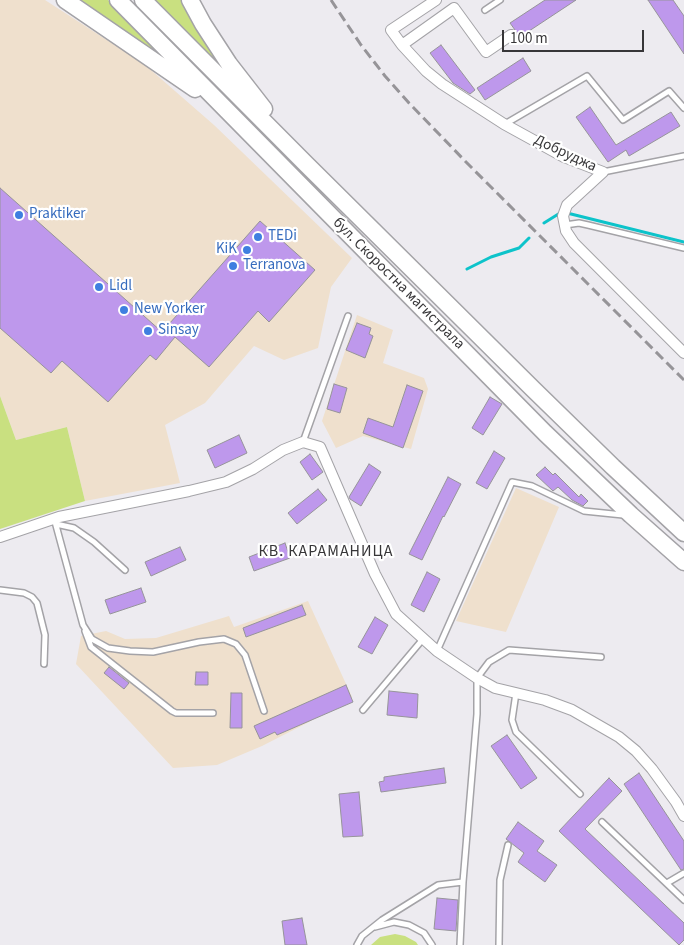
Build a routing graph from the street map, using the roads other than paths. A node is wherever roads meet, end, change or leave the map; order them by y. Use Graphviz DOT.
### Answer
graph roads {
  1 [pos="65,0"];
  2 [pos="118,0"];
  3 [pos="143,0"];
  4 [pos="190,0"];
  5 [pos="436,0"];
  6 [pos="500,0"];
  7 [pos="485,10"];
  8 [pos="511,36"];
  9 [pos="402,45"];
  10 [pos="684,108"];
  11 [pos="228,112"];
  12 [pos="504,124"];
  13 [pos="684,156"];
  14 [pos="306,164"];
  15 [pos="603,172"];
  16 [pos="564,217"];
  17 [pos="684,248"];
  18 [pos="348,316"];
  19 [pos="684,353"];
  20 [pos="303,442"];
  21 [pos="631,515"];
  22 [pos="55,521"];
  23 [pos="684,533"];
  24 [pos="0,537"];
  25 [pos="684,562"];
  26 [pos="125,570"];
  27 [pos="0,590"];
  28 [pos="83,625"];
  29 [pos="423,639"];
  30 [pos="437,651"];
  31 [pos="601,656"];
  32 [pos="44,664"];
  33 [pos="477,678"];
  34 [pos="516,693"];
  35 [pos="363,710"];
  36 [pos="264,711"];
  37 [pos="212,713"];
  38 [pos="580,794"];
  39 [pos="680,804"];
  40 [pos="684,816"];
  41 [pos="602,822"];
  42 [pos="508,845"];
  43 [pos="684,874"];
  44 [pos="463,882"];
  45 [pos="667,883"];
  46 [pos="684,900"];
  47 [pos="375,927"];
  48 [pos="357,945"];
  49 [pos="432,945"];
  50 [pos="460,945"];
  51 [pos="499,945"];
  1 -- 11 [label="highway"];
  2 -- 11 [label="highway, бул. Скоростна магистрала"];
  3 -- 14 [label="highway, бул. Скоростна магистрала"];
  4 -- 14 [label="highway"];
  5 -- 9 [label="street, Добруджа"];
  6 -- 7 [label="lane"];
  8 -- 9 [label="street"];
  9 -- 12 [label="street, Добруджа"];
  10 -- 12 [label="lane"];
  11 -- 21 [label="highway, бул. Скоростна магистрала"];
  12 -- 15 [label="street, Добруджа"];
  13 -- 15 [label="lane"];
  14 -- 23 [label="highway, бул. Скоростна магистрала"];
  15 -- 16 [label="street, Добруджа"];
  16 -- 17 [label="lane"];
  16 -- 19 [label="street"];
  18 -- 20 [label="lane"];
  20 -- 22 [label="street"];
  20 -- 29 [label="street"];
  21 -- 25 [label="highway, бул. Скоростна магистрала"];
  21 -- 30 [label="lane"];
  22 -- 24 [label="street"];
  22 -- 26 [label="lane"];
  22 -- 28 [label="lane"];
  27 -- 32 [label="lane"];
  28 -- 36 [label="lane"];
  28 -- 37 [label="lane"];
  29 -- 30 [label="street"];
  29 -- 35 [label="lane"];
  30 -- 33 [label="street"];
  31 -- 33 [label="lane"];
  33 -- 34 [label="street"];
  33 -- 44 [label="lane"];
  34 -- 38 [label="lane"];
  34 -- 39 [label="street"];
  39 -- 40 [label="street"];
  41 -- 45 [label="lane"];
  42 -- 51 [label="lane"];
  43 -- 45 [label="lane"];
  44 -- 47 [label="lane"];
  44 -- 50 [label="lane"];
  45 -- 46 [label="lane"];
  47 -- 48 [label="lane"];
  47 -- 49 [label="lane"];
}
